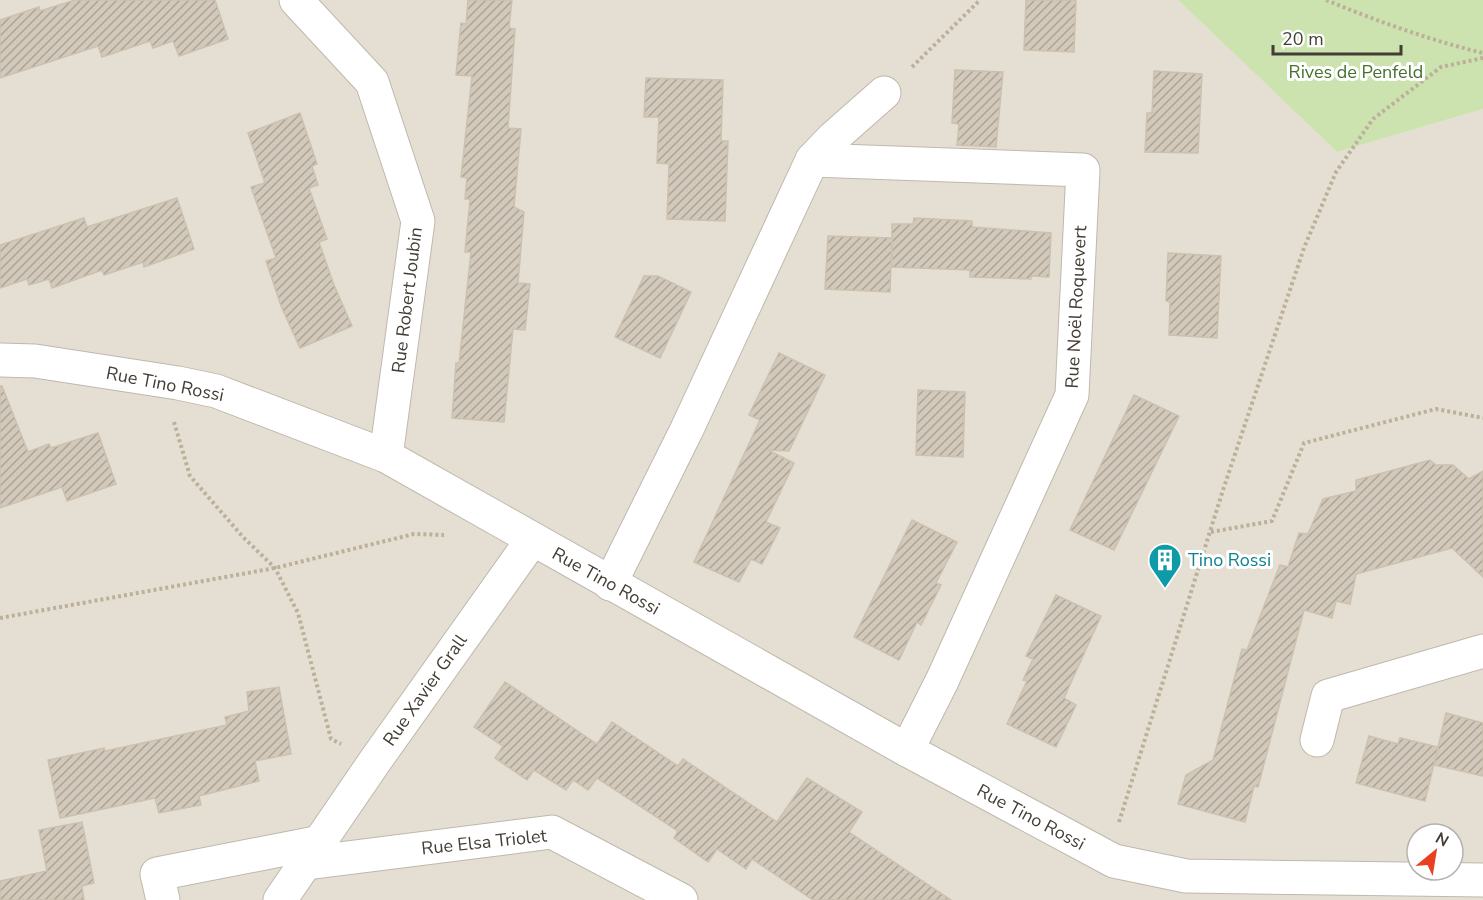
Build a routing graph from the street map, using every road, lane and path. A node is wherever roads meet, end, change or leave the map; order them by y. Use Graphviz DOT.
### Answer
graph roads {
  1 [pos="296,0"];
  2 [pos="980,0"];
  3 [pos="1326,0"];
  4 [pos="1483,53"];
  5 [pos="1483,58"];
  6 [pos="884,93"];
  7 [pos="812,160"];
  8 [pos="0,360"];
  9 [pos="178,383"];
  10 [pos="1483,417"];
  11 [pos="386,456"];
  12 [pos="1211,532"];
  13 [pos="449,536"];
  14 [pos="532,540"];
  15 [pos="275,568"];
  16 [pos="610,584"];
  17 [pos="0,618"];
  18 [pos="1483,651"];
  19 [pos="1317,740"];
  20 [pos="907,750"];
  21 [pos="375,760"];
  22 [pos="314,853"];
  23 [pos="1114,861"];
  24 [pos="1483,880"];
  25 [pos="1186,888"];
  26 [pos="163,900"];
  27 [pos="280,900"];
  28 [pos="681,900"];
  1 -- 11 [label="street, Rue Robert Joubin"];
  2 -- 6 [label="path"];
  3 -- 4 [label="path"];
  5 -- 12 [label="path"];
  6 -- 7 [label="street"];
  7 -- 16 [label="street"];
  7 -- 20 [label="street, Rue Noël Roquevert"];
  8 -- 9 [label="street, Rue Tino Rossi"];
  9 -- 11 [label="street, Rue Tino Rossi"];
  9 -- 15 [label="path"];
  10 -- 12 [label="path"];
  11 -- 14 [label="street, Rue Tino Rossi"];
  12 -- 23 [label="path"];
  13 -- 15 [label="path"];
  14 -- 16 [label="street, Rue Tino Rossi"];
  14 -- 21 [label="street, Rue Xavier Grall"];
  15 -- 17 [label="path"];
  15 -- 21 [label="path"];
  16 -- 20 [label="street, Rue Tino Rossi"];
  18 -- 19 [label="street"];
  20 -- 23 [label="street, Rue Tino Rossi"];
  21 -- 22 [label="street, Rue Xavier Grall"];
  22 -- 26 [label="street"];
  22 -- 27 [label="street, Rue Xavier Grall"];
  22 -- 28 [label="street, Rue Elsa Triolet"];
  23 -- 25 [label="street, Rue Tino Rossi"];
  24 -- 25 [label="street, Rue Tino Rossi"];
}
